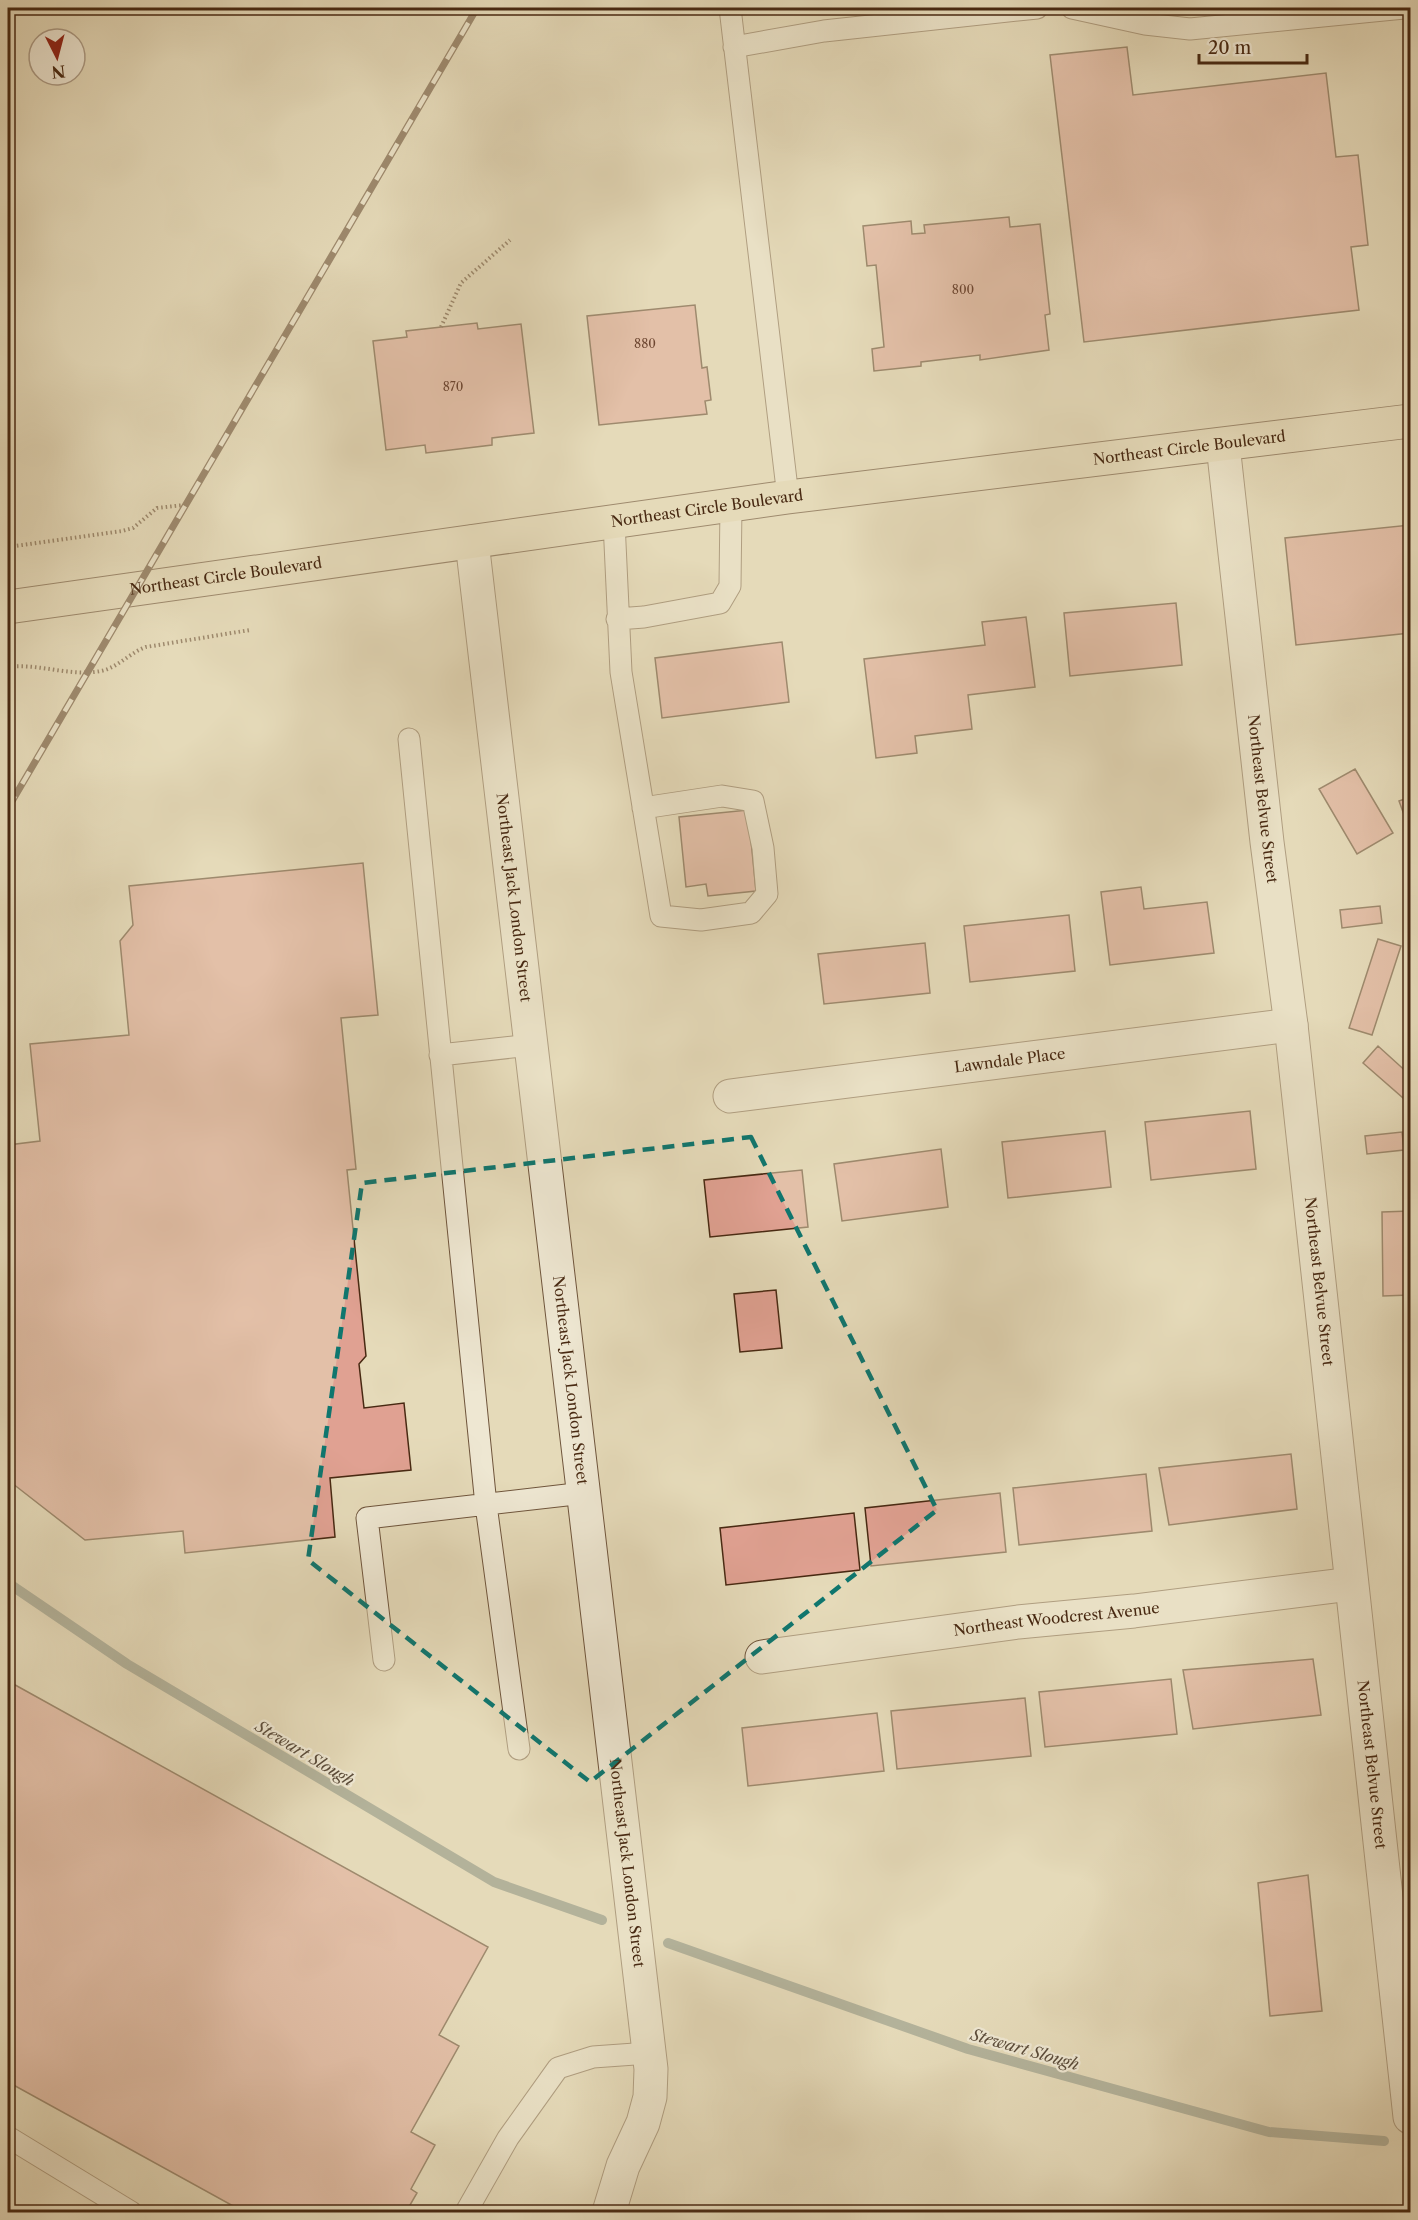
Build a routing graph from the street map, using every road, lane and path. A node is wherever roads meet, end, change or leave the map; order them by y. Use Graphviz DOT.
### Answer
graph roads {
  1 [pos="730,8"];
  2 [pos="1037,8"];
  3 [pos="1072,8"];
  4 [pos="1404,8"];
  5 [pos="734,47"];
  6 [pos="510,240"];
  7 [pos="441,327"];
  8 [pos="1410,421"];
  9 [pos="1222,445"];
  10 [pos="788,497"];
  11 [pos="184,505"];
  12 [pos="731,505"];
  13 [pos="614,522"];
  14 [pos="472,542"];
  15 [pos="8,547"];
  16 [pos="8,607"];
  17 [pos="617,619"];
  18 [pos="250,630"];
  19 [pos="8,667"];
  20 [pos="409,739"];
  21 [pos="644,808"];
  22 [pos="1291,1025"];
  23 [pos="531,1045"];
  24 [pos="440,1055"];
  25 [pos="730,1096"];
  26 [pos="584,1493"];
  27 [pos="486,1505"];
  28 [pos="1351,1584"];
  29 [pos="762,1657"];
  30 [pos="384,1660"];
  31 [pos="519,1749"];
  32 [pos="649,2053"];
  33 [pos="1410,2117"];
  34 [pos="8,2137"];
  35 [pos="131,2212"];
  36 [pos="466,2212"];
  37 [pos="609,2212"];
  1 -- 5 [label="lane"];
  2 -- 5 [label="lane"];
  3 -- 4 [label="lane"];
  5 -- 10 [label="lane"];
  6 -- 7 [label="path"];
  8 -- 9 [label="main road, Northeast Circle Boulevard"];
  9 -- 10 [label="main road, Northeast Circle Boulevard"];
  9 -- 22 [label="street, Northeast Belvue Street"];
  10 -- 12 [label="main road, Northeast Circle Boulevard"];
  11 -- 15 [label="path"];
  12 -- 13 [label="main road, Northeast Circle Boulevard"];
  12 -- 17 [label="lane"];
  13 -- 14 [label="main road, Northeast Circle Boulevard"];
  13 -- 17 [label="lane"];
  14 -- 16 [label="main road, Northeast Circle Boulevard"];
  14 -- 23 [label="street, Northeast Jack London Street"];
  17 -- 21 [label="lane"];
  18 -- 19 [label="path"];
  20 -- 24 [label="lane"];
  21 -- 21 [label="lane"];
  22 -- 25 [label="street, Lawndale Place"];
  22 -- 28 [label="street, Northeast Belvue Street"];
  23 -- 24 [label="lane"];
  23 -- 26 [label="street, Northeast Jack London Street"];
  24 -- 27 [label="lane"];
  26 -- 27 [label="lane"];
  26 -- 32 [label="street, Northeast Jack London Street"];
  27 -- 30 [label="lane"];
  27 -- 31 [label="lane"];
  28 -- 29 [label="street, Northeast Woodcrest Avenue"];
  28 -- 33 [label="street, Northeast Belvue Street"];
  32 -- 36 [label="lane"];
  32 -- 37 [label="street, Northeast Jack London Street"];
  34 -- 35 [label="lane"];
}
